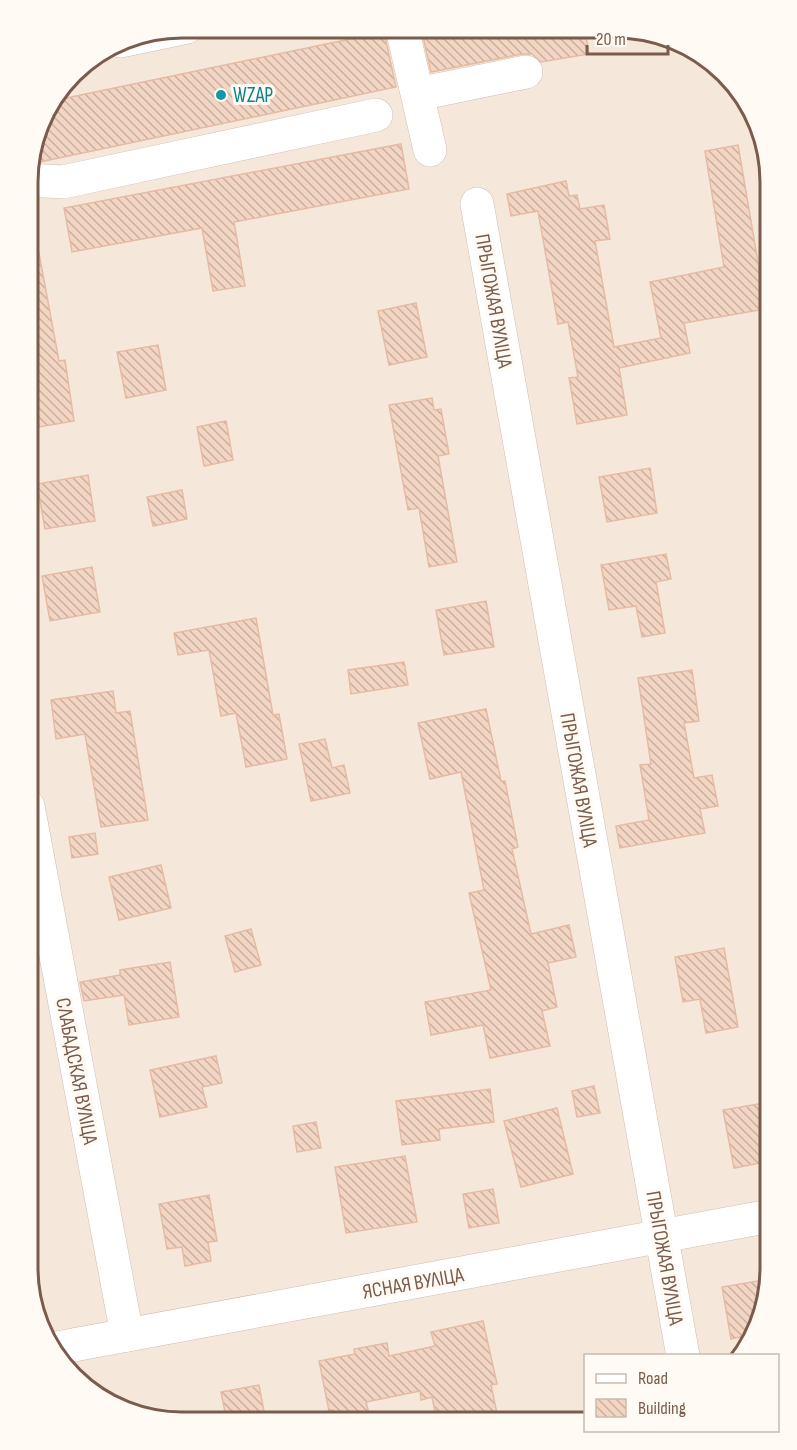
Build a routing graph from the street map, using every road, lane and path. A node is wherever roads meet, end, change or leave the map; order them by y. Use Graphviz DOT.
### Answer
graph roads {
  1 [pos="404,38"];
  2 [pos="526,72"];
  3 [pos="418,94"];
  4 [pos="376,115"];
  5 [pos="430,150"];
  6 [pos="38,181"];
  7 [pos="477,204"];
  8 [pos="38,860"];
  9 [pos="759,1218"];
  10 [pos="661,1236"];
  11 [pos="127,1335"];
  12 [pos="61,1347"];
  13 [pos="683,1354"];
  1 -- 3 [label="street"];
  2 -- 3 [label="street"];
  3 -- 5 [label="street"];
  4 -- 6 [label="street"];
  7 -- 10 [label="street, ПРЫГОЖАЯ ВУЛІЦА"];
  8 -- 11 [label="street, СЛАБАДСКАЯ ВУЛІЦА"];
  9 -- 10 [label="street, ЯСНАЯ ВУЛІЦА"];
  10 -- 11 [label="street, ЯСНАЯ ВУЛІЦА"];
  10 -- 13 [label="street, ПРЫГОЖАЯ ВУЛІЦА"];
  11 -- 12 [label="street, ЯСНАЯ ВУЛІЦА"];
}
